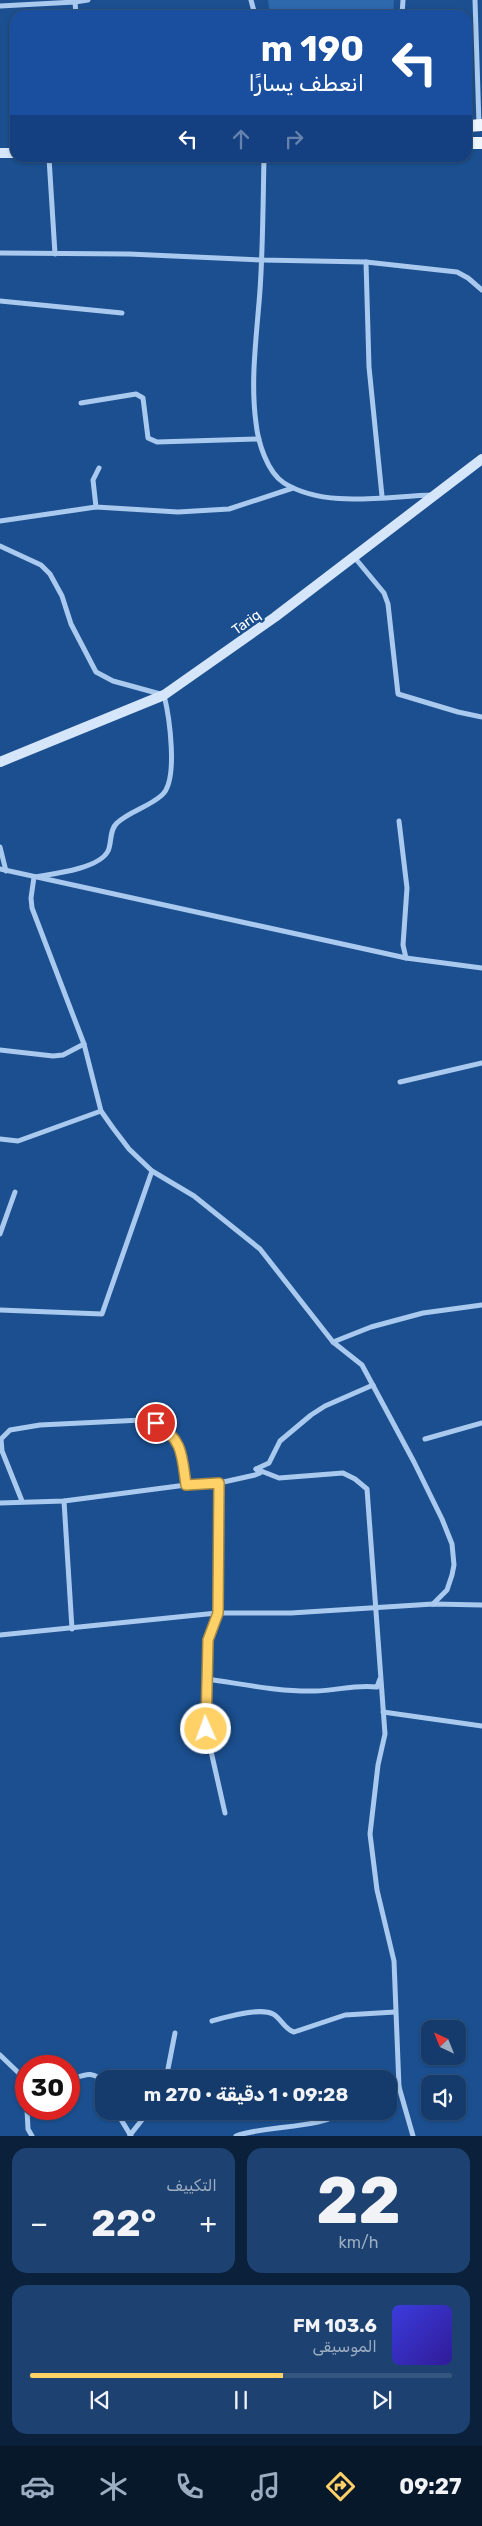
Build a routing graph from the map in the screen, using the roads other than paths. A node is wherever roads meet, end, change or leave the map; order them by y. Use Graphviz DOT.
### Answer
graph roads {
  1 [pos="88,0"];
  2 [pos="475,0"];
  3 [pos="75,2"];
  4 [pos="0,6"];
  5 [pos="76,10"];
  6 [pos="476,125"];
  7 [pos="49,162"];
  8 [pos="264,162"];
  9 [pos="0,254"];
  10 [pos="55,254"];
  11 [pos="262,260"];
  12 [pos="366,262"];
  13 [pos="482,290"];
  14 [pos="0,301"];
  15 [pos="122,313"];
  16 [pos="82,403"];
  17 [pos="259,439"];
  18 [pos="482,459"];
  19 [pos="99,468"];
  20 [pos="293,488"];
  21 [pos="434,495"];
  22 [pos="382,496"];
  23 [pos="96,507"];
  24 [pos="0,521"];
  25 [pos="0,546"];
  26 [pos="355,558"];
  27 [pos="164,695"];
  28 [pos="482,717"];
  29 [pos="0,762"];
  30 [pos="399,821"];
  31 [pos="0,847"];
  32 [pos="0,869"];
  33 [pos="6,871"];
  34 [pos="34,877"];
  35 [pos="406,958"];
  36 [pos="482,968"];
  37 [pos="84,1044"];
  38 [pos="0,1050"];
  39 [pos="482,1063"];
  40 [pos="400,1082"];
  41 [pos="101,1111"];
  42 [pos="0,1139"];
  43 [pos="152,1171"];
  44 [pos="15,1192"];
  45 [pos="0,1234"];
  46 [pos="482,1305"];
  47 [pos="0,1310"];
  48 [pos="333,1342"];
  49 [pos="373,1385"];
  50 [pos="482,1423"];
  51 [pos="425,1440"];
  52 [pos="256,1469"];
  53 [pos="219,1483"];
  54 [pos="186,1485"];
  55 [pos="22,1501"];
  56 [pos="64,1501"];
  57 [pos="0,1503"];
  58 [pos="434,1604"];
  59 [pos="482,1605"];
  60 [pos="374,1608"];
  61 [pos="218,1613"];
  62 [pos="72,1629"];
  63 [pos="0,1635"];
  64 [pos="381,1678"];
  65 [pos="207,1679"];
  66 [pos="383,1712"];
  67 [pos="482,1726"];
  68 [pos="224,1813"];
  69 [pos="396,2012"];
  70 [pos="212,2021"];
  71 [pos="175,2033"];
  72 [pos="0,2055"];
  73 [pos="15,2069"];
  74 [pos="168,2070"];
  75 [pos="95,2075"];
  76 [pos="80,2076"];
  77 [pos="399,2087"];
  78 [pos="28,2120"];
  79 [pos="121,2120"];
  80 [pos="143,2120"];
  81 [pos="331,2120"];
  82 [pos="32,2136"];
  83 [pos="130,2136"];
  84 [pos="236,2136"];
  85 [pos="412,2136"];
  1 -- 3 [label="street"];
  2 -- 6 [label="street"];
  3 -- 4 [label="street"];
  3 -- 5 [label="street"];
  7 -- 10 [label="street"];
  8 -- 11 [label="street"];
  9 -- 10 [label="street"];
  10 -- 11 [label="street"];
  11 -- 12 [label="street"];
  11 -- 17 [label="street"];
  12 -- 13 [label="street"];
  12 -- 22 [label="street"];
  14 -- 15 [label="street"];
  16 -- 17 [label="street"];
  17 -- 20 [label="street"];
  18 -- 21 [label="main road, Tariq"];
  19 -- 23 [label="street"];
  20 -- 22 [label="street"];
  20 -- 23 [label="street"];
  21 -- 22 [label="street"];
  21 -- 26 [label="main road, Tariq"];
  23 -- 24 [label="street"];
  25 -- 27 [label="street"];
  26 -- 27 [label="main road, Tariq"];
  26 -- 28 [label="street"];
  27 -- 29 [label="main road, Tariq"];
  27 -- 34 [label="street"];
  30 -- 35 [label="street"];
  31 -- 33 [label="street"];
  32 -- 33 [label="street"];
  33 -- 34 [label="street"];
  34 -- 35 [label="street"];
  34 -- 37 [label="street"];
  35 -- 36 [label="street"];
  37 -- 38 [label="street"];
  37 -- 41 [label="street"];
  39 -- 40 [label="street"];
  41 -- 42 [label="street"];
  41 -- 43 [label="street"];
  43 -- 47 [label="street"];
  43 -- 48 [label="street"];
  44 -- 45 [label="street"];
  46 -- 48 [label="street"];
  48 -- 49 [label="street"];
  49 -- 52 [label="street"];
  49 -- 58 [label="street"];
  50 -- 51 [label="street"];
  52 -- 53 [label="street"];
  52 -- 60 [label="street"];
  53 -- 54 [label="street"];
  53 -- 61 [label="street"];
  54 -- 55 [label="street"];
  54 -- 56 [label="street"];
  55 -- 56 [label="street"];
  55 -- 57 [label="street"];
  56 -- 62 [label="street"];
  58 -- 59 [label="street"];
  58 -- 60 [label="street"];
  60 -- 61 [label="street"];
  60 -- 64 [label="street"];
  61 -- 62 [label="street"];
  61 -- 65 [label="street"];
  62 -- 63 [label="street"];
  64 -- 65 [label="street"];
  64 -- 66 [label="street"];
  65 -- 68 [label="street"];
  66 -- 67 [label="street"];
  66 -- 69 [label="street"];
  69 -- 70 [label="street"];
  69 -- 77 [label="street"];
  71 -- 74 [label="street"];
  72 -- 73 [label="street"];
  75 -- 76 [label="street"];
  77 -- 85 [label="street"];
  78 -- 82 [label="street"];
  79 -- 83 [label="street"];
  80 -- 83 [label="street"];
  81 -- 84 [label="street"];
}
